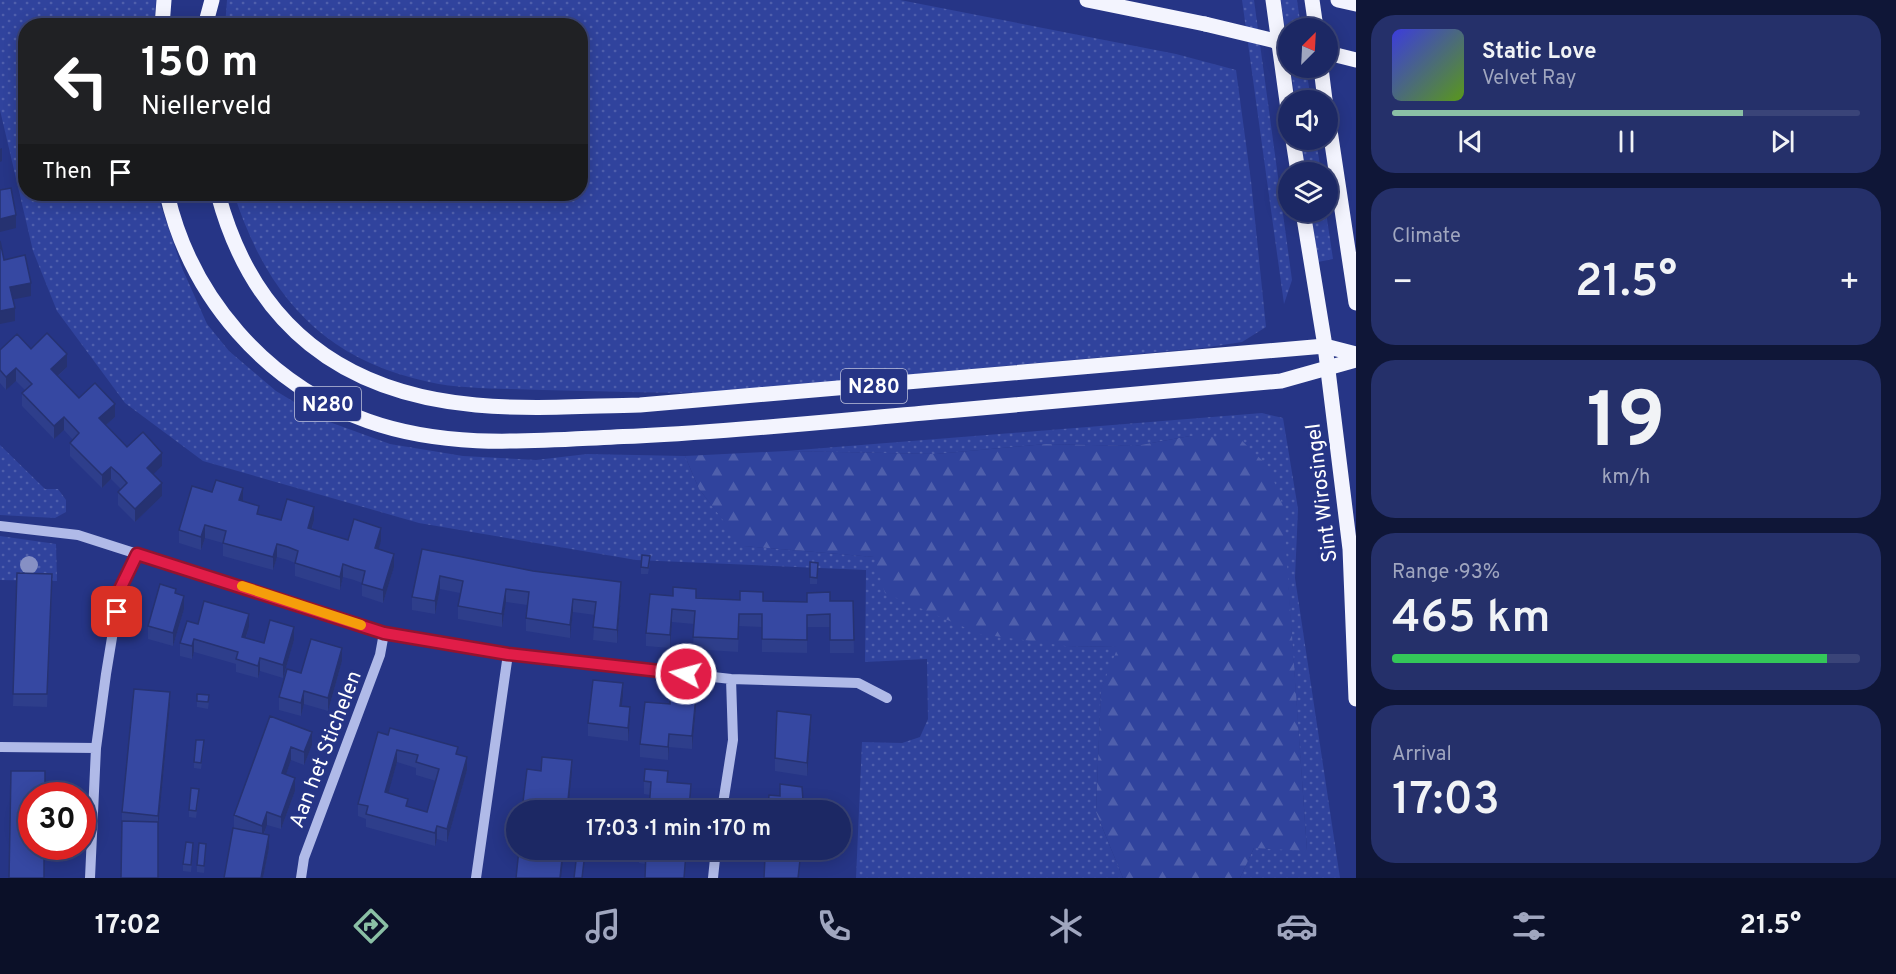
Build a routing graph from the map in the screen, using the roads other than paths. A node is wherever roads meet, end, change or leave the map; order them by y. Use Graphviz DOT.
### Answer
graph roads {
  1 [pos="164,0"];
  2 [pos="204,0"];
  3 [pos="212,0"];
  4 [pos="1088,0"];
  5 [pos="1273,0"];
  6 [pos="1312,0"];
  7 [pos="1338,0"];
  8 [pos="1356,4"];
  9 [pos="163,18"];
  10 [pos="204,18"];
  11 [pos="206,18"];
  12 [pos="1315,18"];
  13 [pos="1278,42"];
  14 [pos="1338,56"];
  15 [pos="1356,60"];
  16 [pos="1285,90"];
  17 [pos="1333,150"];
  18 [pos="169,201"];
  19 [pos="220,201"];
  20 [pos="1305,222"];
  21 [pos="1356,303"];
  22 [pos="1325,346"];
  23 [pos="1356,354"];
  24 [pos="1356,360"];
  25 [pos="1327,368"];
  26 [pos="0,526"];
  27 [pos="137,554"];
  28 [pos="384,633"];
  29 [pos="508,654"];
  30 [pos="731,679"];
  31 [pos="887,698"];
  32 [pos="1356,699"];
  33 [pos="0,747"];
  34 [pos="96,748"];
  35 [pos="724,800"];
  36 [pos="715,860"];
  37 [pos="90,878"];
  38 [pos="301,878"];
  39 [pos="476,878"];
  40 [pos="713,878"];
  1 -- 9 [label="main road"];
  2 -- 10 [label="main road"];
  3 -- 11 [label="main road"];
  4 -- 13 [label="main road, bridge"];
  5 -- 16 [label="main road"];
  6 -- 12 [label="main road"];
  7 -- 8 [label="main road"];
  14 -- 15 [label="main road"];
  17 -- 21 [label="main road"];
  18 -- 25 [label="main road, N280"];
  19 -- 22 [label="main road, N280"];
  20 -- 22 [label="main road, Sint Wirosingel"];
  22 -- 23 [label="main road, N280"];
  22 -- 25 [label="main road, Sint Wirosingel"];
  24 -- 25 [label="main road, N280"];
  25 -- 32 [label="main road, Sint Wirosingel"];
  26 -- 27 [label="street"];
  27 -- 28 [label="street"];
  27 -- 34 [label="street"];
  28 -- 29 [label="street"];
  28 -- 38 [label="street, Aan het Stichelen"];
  29 -- 30 [label="street"];
  29 -- 39 [label="street"];
  30 -- 31 [label="street"];
  30 -- 35 [label="street"];
  33 -- 34 [label="street"];
  34 -- 37 [label="street"];
  36 -- 40 [label="street"];
}
